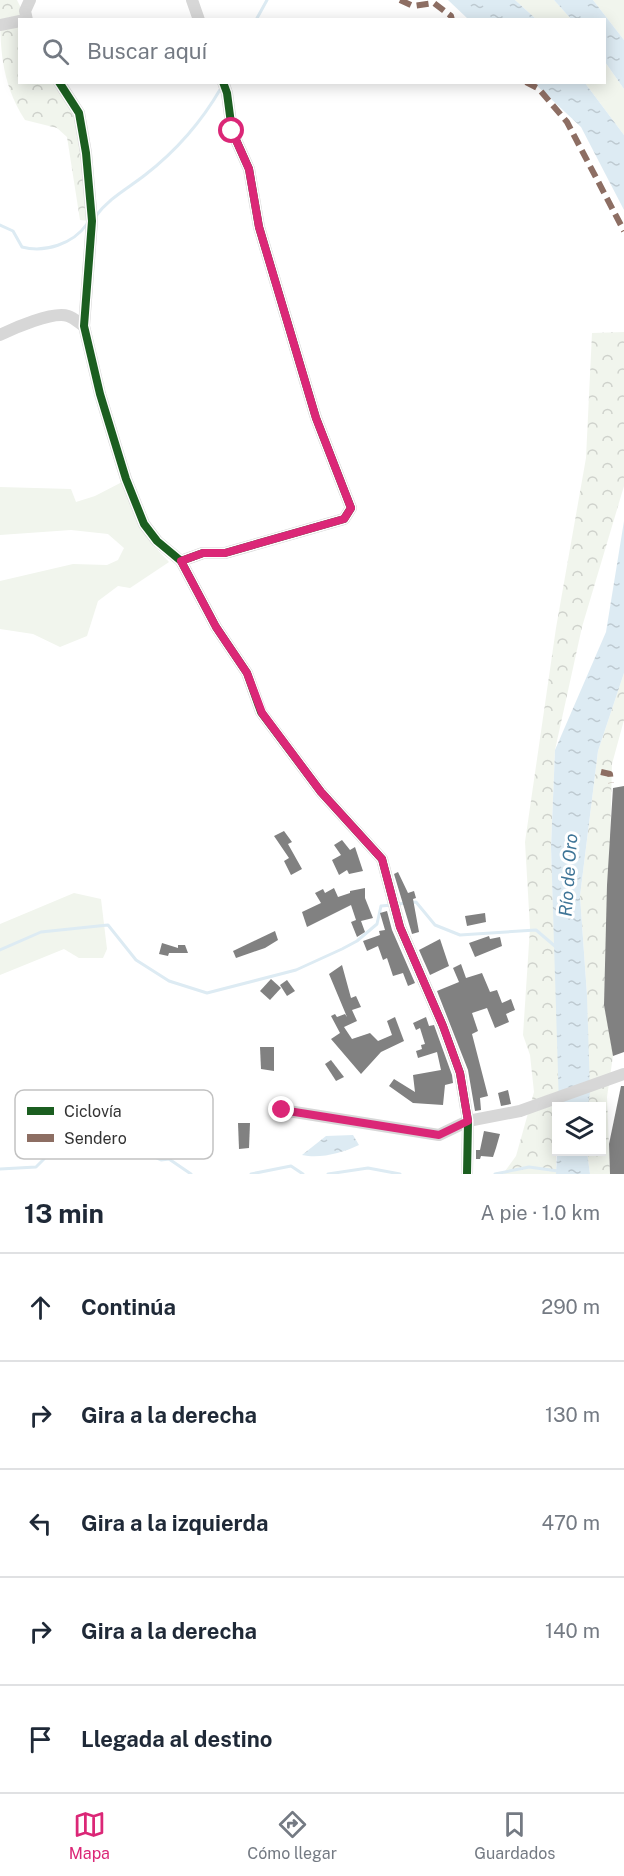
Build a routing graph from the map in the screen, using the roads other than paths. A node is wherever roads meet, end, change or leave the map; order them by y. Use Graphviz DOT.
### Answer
graph roads {
  1 [pos="30,0"];
  2 [pos="192,0"];
  3 [pos="26,18"];
  4 [pos="198,18"];
  5 [pos="18,21"];
  6 [pos="0,25"];
  7 [pos="60,84"];
  8 [pos="224,84"];
  9 [pos="84,326"];
  10 [pos="0,335"];
  11 [pos="181,561"];
  12 [pos="624,1074"];
  13 [pos="282,1110"];
  14 [pos="468,1121"];
  15 [pos="467,1174"];
  1 -- 3 [label="street"];
  2 -- 4 [label="street"];
  5 -- 6 [label="street"];
  7 -- 9 [label="street"];
  8 -- 11 [label="street"];
  9 -- 10 [label="street"];
  9 -- 11 [label="street"];
  11 -- 14 [label="street"];
  12 -- 14 [label="street"];
  13 -- 14 [label="street"];
  14 -- 15 [label="street"];
}
